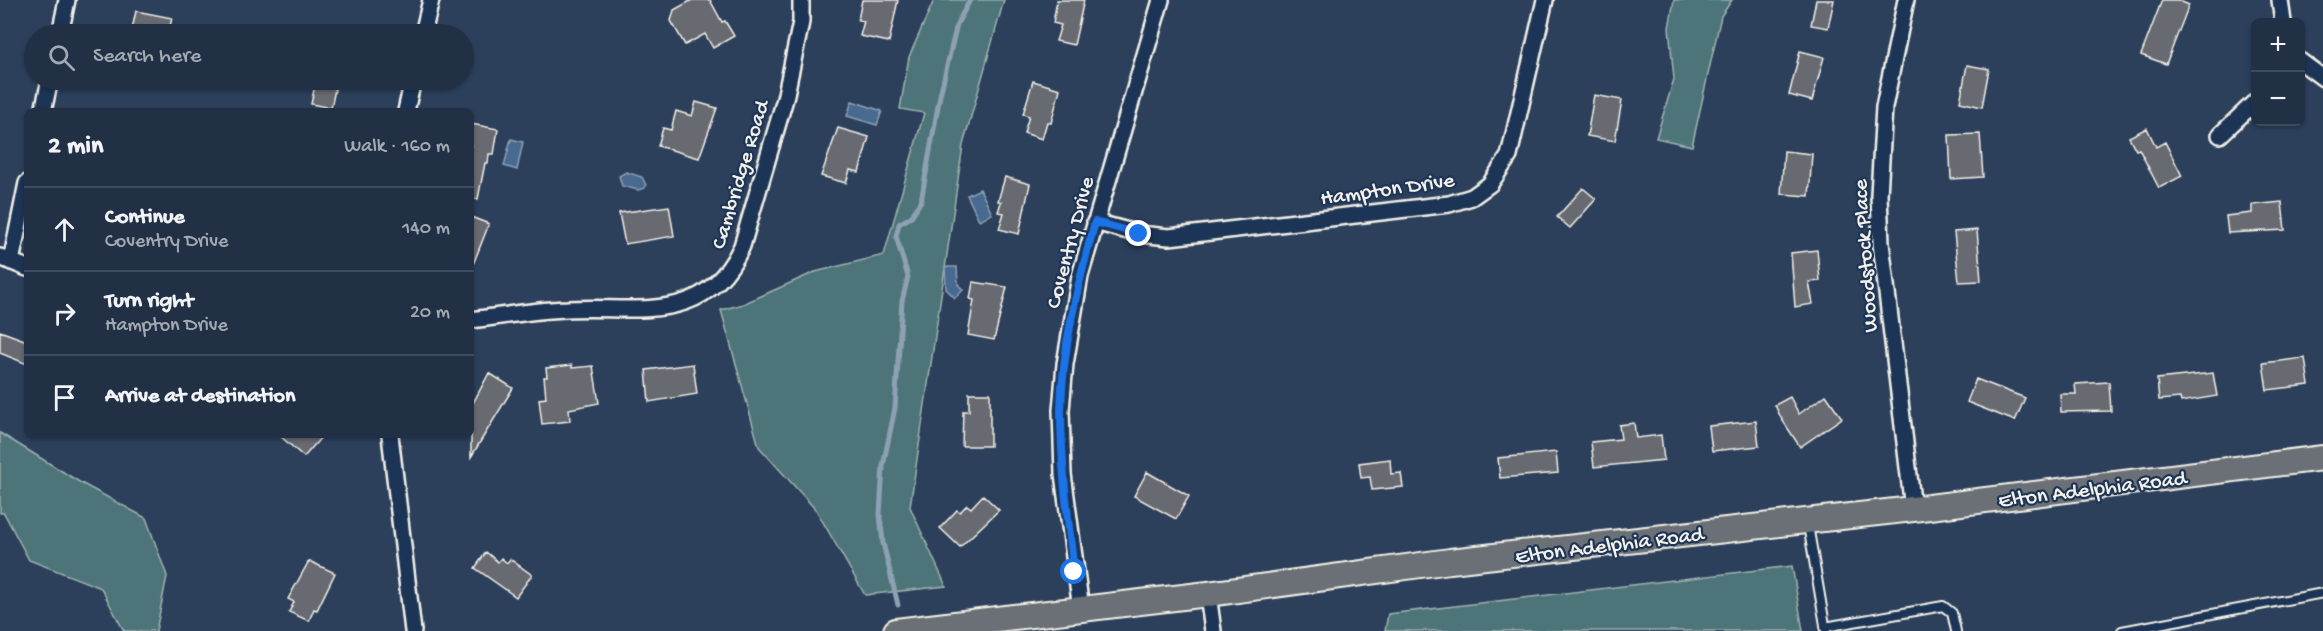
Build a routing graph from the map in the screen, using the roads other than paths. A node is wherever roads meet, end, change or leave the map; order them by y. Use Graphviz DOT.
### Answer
graph roads {
  1 [pos="67,0"];
  2 [pos="431,0"];
  3 [pos="801,0"];
  4 [pos="1161,0"];
  5 [pos="1545,0"];
  6 [pos="1905,0"];
  7 [pos="2280,0"];
  8 [pos="2282,18"];
  9 [pos="62,24"];
  10 [pos="425,24"];
  11 [pos="2305,64"];
  12 [pos="2323,78"];
  13 [pos="48,90"];
  14 [pos="411,90"];
  15 [pos="2251,106"];
  16 [pos="44,108"];
  17 [pos="407,108"];
  18 [pos="2220,135"];
  19 [pos="24,194"];
  20 [pos="1095,222"];
  21 [pos="5,260"];
  22 [pos="24,267"];
  23 [pos="474,320"];
  24 [pos="390,438"];
  25 [pos="2323,458"];
  26 [pos="1912,509"];
  27 [pos="1808,521"];
  28 [pos="2323,593"];
  29 [pos="1208,594"];
  30 [pos="1081,609"];
  31 [pos="1826,629"];
  32 [pos="413,631"];
  33 [pos="896,631"];
  34 [pos="1213,631"];
  35 [pos="1956,631"];
  36 [pos="2122,631"];
  1 -- 9 [label="street"];
  2 -- 10 [label="street"];
  3 -- 23 [label="street, Cambridge Road"];
  4 -- 20 [label="street, Coventry Drive"];
  5 -- 20 [label="street, Hampton Drive"];
  6 -- 26 [label="street, Woodstock Place"];
  7 -- 8 [label="street"];
  11 -- 12 [label="street"];
  13 -- 16 [label="street"];
  14 -- 17 [label="street"];
  15 -- 18 [label="street"];
  19 -- 21 [label="street"];
  20 -- 30 [label="street, Coventry Drive"];
  21 -- 22 [label="street"];
  24 -- 32 [label="street"];
  25 -- 26 [label="main road, Elton Adelphia Road"];
  26 -- 27 [label="main road, Elton Adelphia Road"];
  27 -- 29 [label="main road, Elton Adelphia Road"];
  27 -- 31 [label="lane"];
  28 -- 36 [label="lane"];
  29 -- 30 [label="main road, Elton Adelphia Road"];
  29 -- 34 [label="street"];
  30 -- 33 [label="main road, Elton Adelphia Road"];
  31 -- 35 [label="lane"];
}
